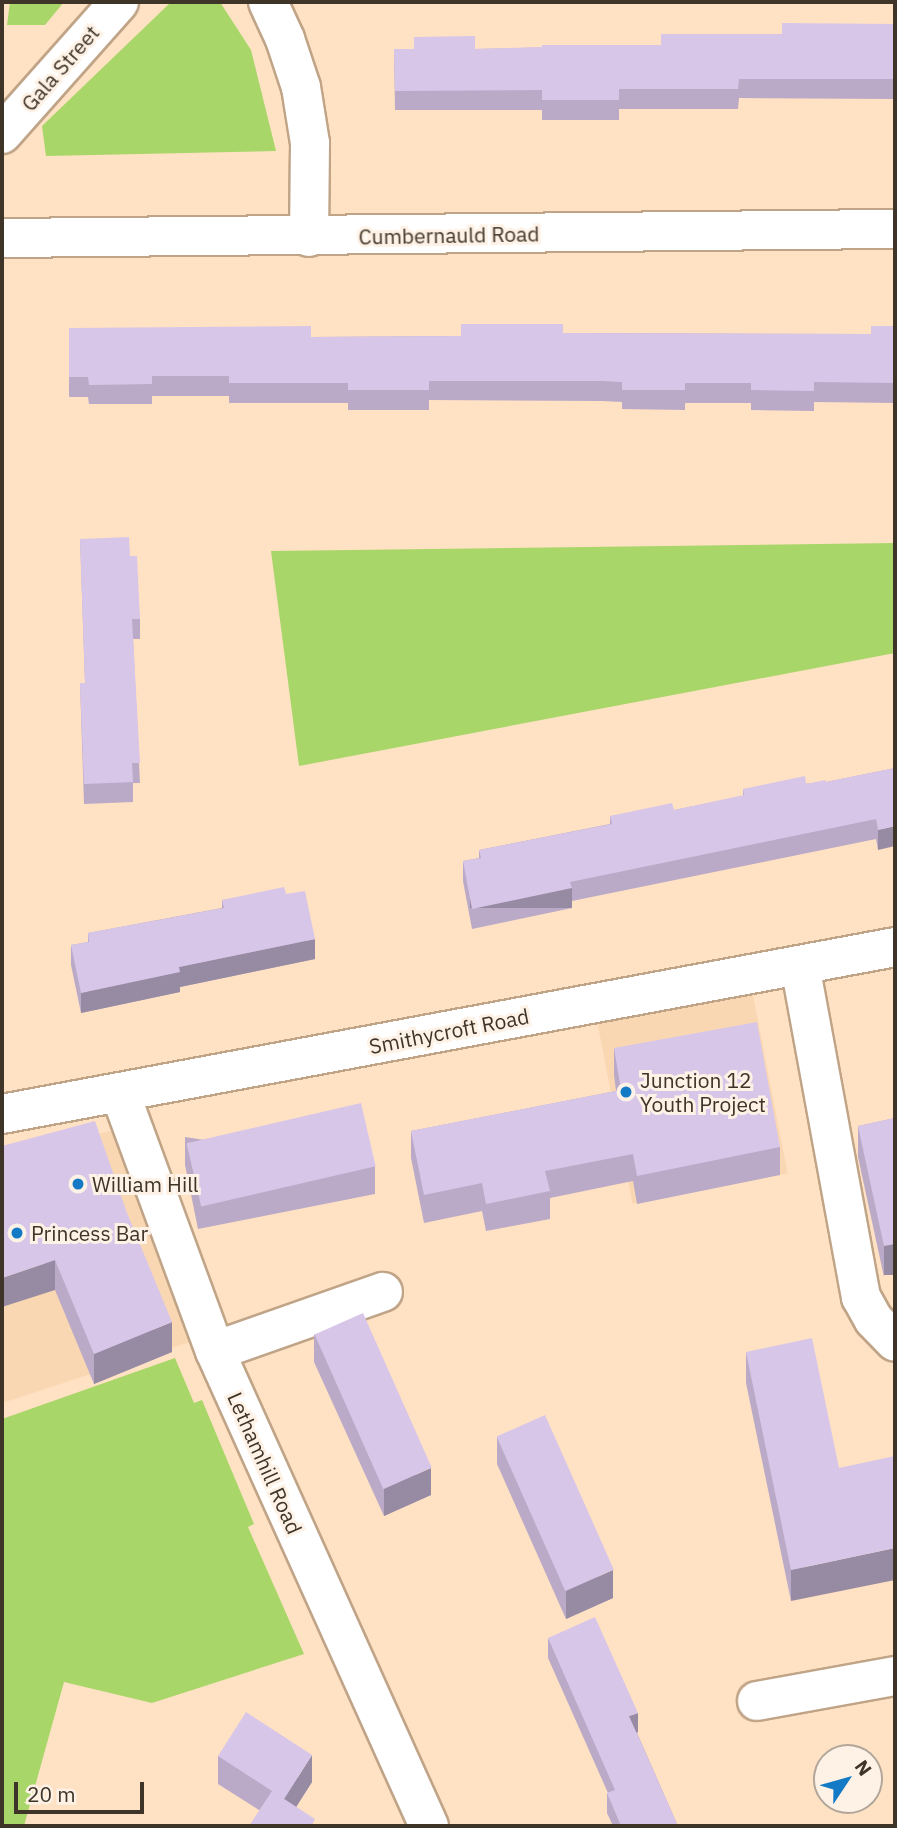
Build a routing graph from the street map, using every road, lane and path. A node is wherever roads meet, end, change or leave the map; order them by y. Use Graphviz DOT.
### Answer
graph roads {
  1 [pos="119,2"];
  2 [pos="268,2"];
  3 [pos="2,134"];
  4 [pos="895,229"];
  5 [pos="309,237"];
  6 [pos="2,238"];
  7 [pos="895,947"];
  8 [pos="800,965"];
  9 [pos="120,1093"];
  10 [pos="2,1114"];
  11 [pos="383,1293"];
  12 [pos="895,1342"];
  13 [pos="215,1352"];
  14 [pos="895,1676"];
  15 [pos="757,1701"];
  16 [pos="429,1826"];
  1 -- 3 [label="street, Gala Street"];
  2 -- 5 [label="street"];
  4 -- 5 [label="street, Cumbernauld Road"];
  5 -- 6 [label="street, Cumbernauld Road"];
  7 -- 8 [label="street, Smithycroft Road"];
  8 -- 9 [label="street, Smithycroft Road"];
  8 -- 12 [label="street"];
  9 -- 10 [label="street, Smithycroft Road"];
  9 -- 13 [label="street, Lethamhill Road"];
  11 -- 13 [label="street"];
  13 -- 16 [label="street, Lethamhill Road"];
  14 -- 15 [label="street"];
}
